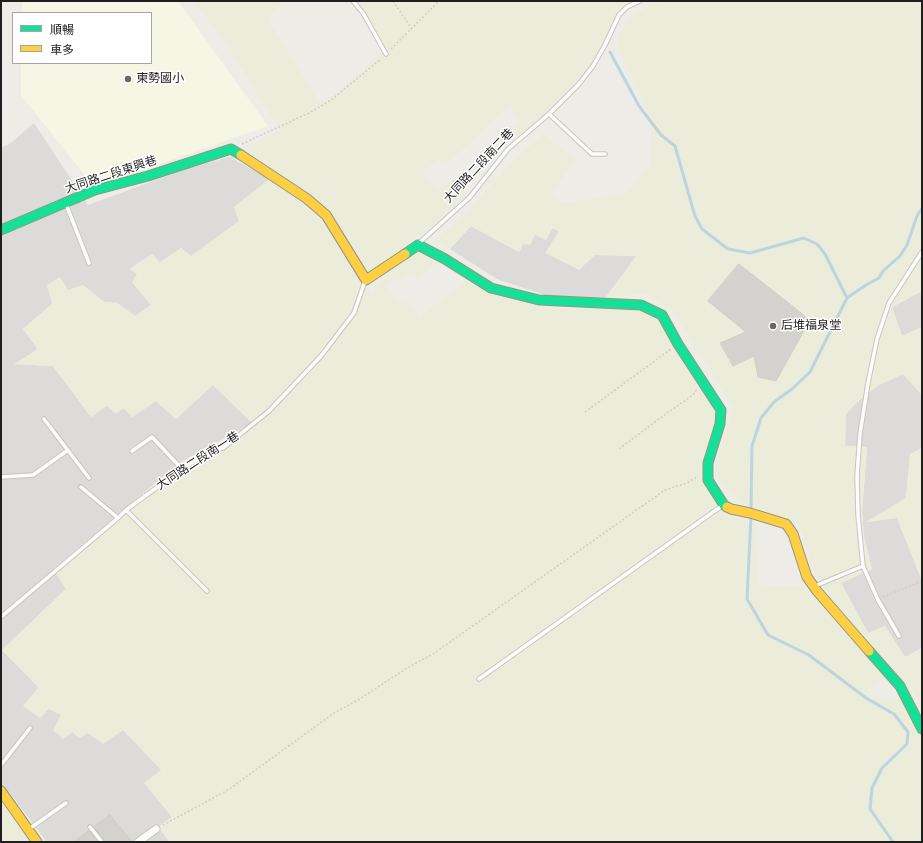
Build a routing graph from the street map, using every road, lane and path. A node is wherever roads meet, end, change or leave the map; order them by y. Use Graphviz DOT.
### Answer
graph roads {
  1 [pos="353,1"];
  2 [pos="393,1"];
  3 [pos="439,1"];
  4 [pos="640,1"];
  5 [pos="412,29"];
  6 [pos="386,54"];
  7 [pos="549,114"];
  8 [pos="231,149"];
  9 [pos="605,154"];
  10 [pos="66,203"];
  11 [pos="1,230"];
  12 [pos="418,245"];
  13 [pos="922,252"];
  14 [pos="89,263"];
  15 [pos="366,280"];
  16 [pos="678,344"];
  17 [pos="702,380"];
  18 [pos="585,412"];
  19 [pos="44,419"];
  20 [pos="620,449"];
  21 [pos="68,450"];
  22 [pos="132,451"];
  23 [pos="182,469"];
  24 [pos="708,470"];
  25 [pos="1,477"];
  26 [pos="89,478"];
  27 [pos="81,487"];
  28 [pos="724,505"];
  29 [pos="126,510"];
  30 [pos="118,518"];
  31 [pos="863,566"];
  32 [pos="922,580"];
  33 [pos="814,587"];
  34 [pos="207,591"];
  35 [pos="878,600"];
  36 [pos="1,617"];
  37 [pos="900,636"];
  38 [pos="479,679"];
  39 [pos="30,728"];
  40 [pos="922,729"];
  41 [pos="1,765"];
  42 [pos="1,791"];
  43 [pos="66,804"];
  44 [pos="90,827"];
  45 [pos="28,829"];
  46 [pos="156,829"];
  47 [pos="37,842"];
  48 [pos="102,842"];
  49 [pos="138,842"];
  1 -- 6 [label="lane"];
  2 -- 5 [label="path"];
  3 -- 5 [label="path"];
  4 -- 7 [label="lane, 大同路二段南二巷"];
  5 -- 6 [label="path"];
  6 -- 8 [label="path"];
  7 -- 9 [label="lane"];
  7 -- 12 [label="lane, 大同路二段南二巷"];
  8 -- 10 [label="street, 大同路二段東興巷"];
  8 -- 15 [label="street"];
  10 -- 11 [label="street, 大同路二段東興巷"];
  10 -- 14 [label="lane"];
  12 -- 15 [label="street, 大同路二段南二巷"];
  12 -- 16 [label="street"];
  13 -- 31 [label="lane"];
  15 -- 23 [label="lane, 大同路二段南一巷"];
  16 -- 17 [label="street"];
  16 -- 18 [label="path"];
  17 -- 20 [label="path"];
  17 -- 24 [label="street"];
  19 -- 21 [label="lane"];
  21 -- 25 [label="lane"];
  21 -- 26 [label="lane"];
  22 -- 23 [label="lane"];
  23 -- 29 [label="lane, 大同路二段南一巷"];
  24 -- 28 [label="street"];
  24 -- 46 [label="path"];
  27 -- 30 [label="lane"];
  28 -- 33 [label="street"];
  28 -- 38 [label="lane"];
  29 -- 30 [label="lane, 大同路二段南一巷"];
  29 -- 34 [label="lane"];
  30 -- 36 [label="lane, 大同路二段南一巷"];
  31 -- 33 [label="lane"];
  31 -- 35 [label="lane"];
  32 -- 35 [label="path"];
  33 -- 40 [label="street"];
  35 -- 37 [label="lane"];
  39 -- 41 [label="lane"];
  42 -- 45 [label="street"];
  43 -- 45 [label="lane"];
  44 -- 48 [label="lane"];
  45 -- 47 [label="street"];
  46 -- 49 [label="street"];
}
